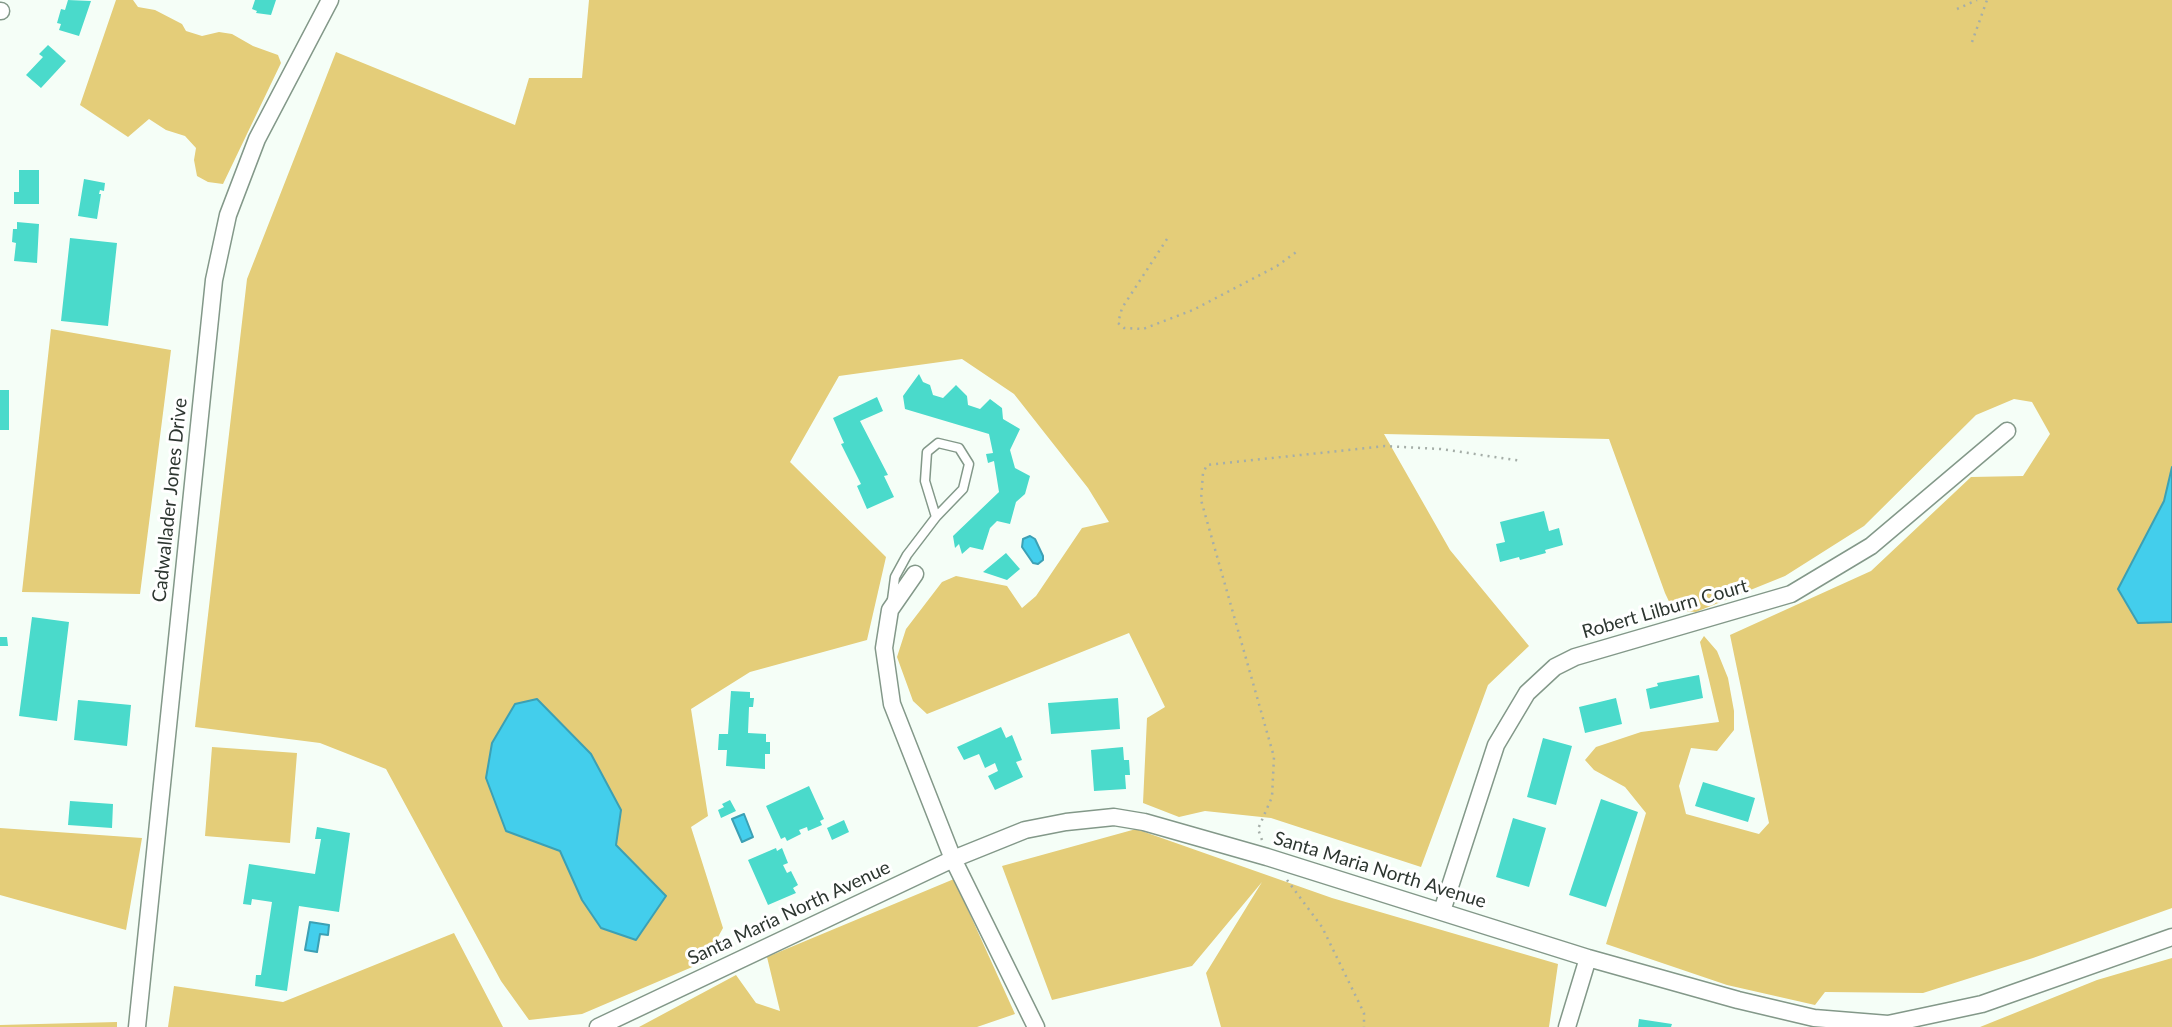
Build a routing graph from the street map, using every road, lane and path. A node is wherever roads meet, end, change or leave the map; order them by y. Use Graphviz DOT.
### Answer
graph roads {
  1 [pos="330,0"];
  2 [pos="1977,0"];
  3 [pos="1987,0"];
  4 [pos="1957,9"];
  5 [pos="1972,42"];
  6 [pos="1167,239"];
  7 [pos="1299,250"];
  8 [pos="2007,431"];
  9 [pos="1522,461"];
  10 [pos="936,517"];
  11 [pos="915,574"];
  12 [pos="890,610"];
  13 [pos="1267,857"];
  14 [pos="953,859"];
  15 [pos="1441,911"];
  16 [pos="2172,937"];
  17 [pos="1588,958"];
  18 [pos="137,1027"];
  19 [pos="598,1027"];
  20 [pos="1036,1027"];
  21 [pos="1364,1027"];
  22 [pos="1567,1027"];
  1 -- 18 [label="street, Cadwallader Jones Drive"];
  2 -- 4 [label="path"];
  3 -- 5 [label="path"];
  6 -- 7 [label="path"];
  8 -- 15 [label="street, Robert Lilburn Court"];
  9 -- 13 [label="path"];
  10 -- 10 [label="lane"];
  10 -- 12 [label="lane"];
  11 -- 12 [label="street"];
  12 -- 14 [label="street"];
  13 -- 14 [label="street, Santa Maria North Avenue"];
  13 -- 15 [label="street, Santa Maria North Avenue"];
  13 -- 21 [label="path"];
  14 -- 19 [label="street, Santa Maria North Avenue"];
  14 -- 20 [label="street"];
  15 -- 17 [label="street, Santa Maria North Avenue"];
  16 -- 17 [label="street, Santa Maria North Avenue"];
  17 -- 22 [label="street"];
}
